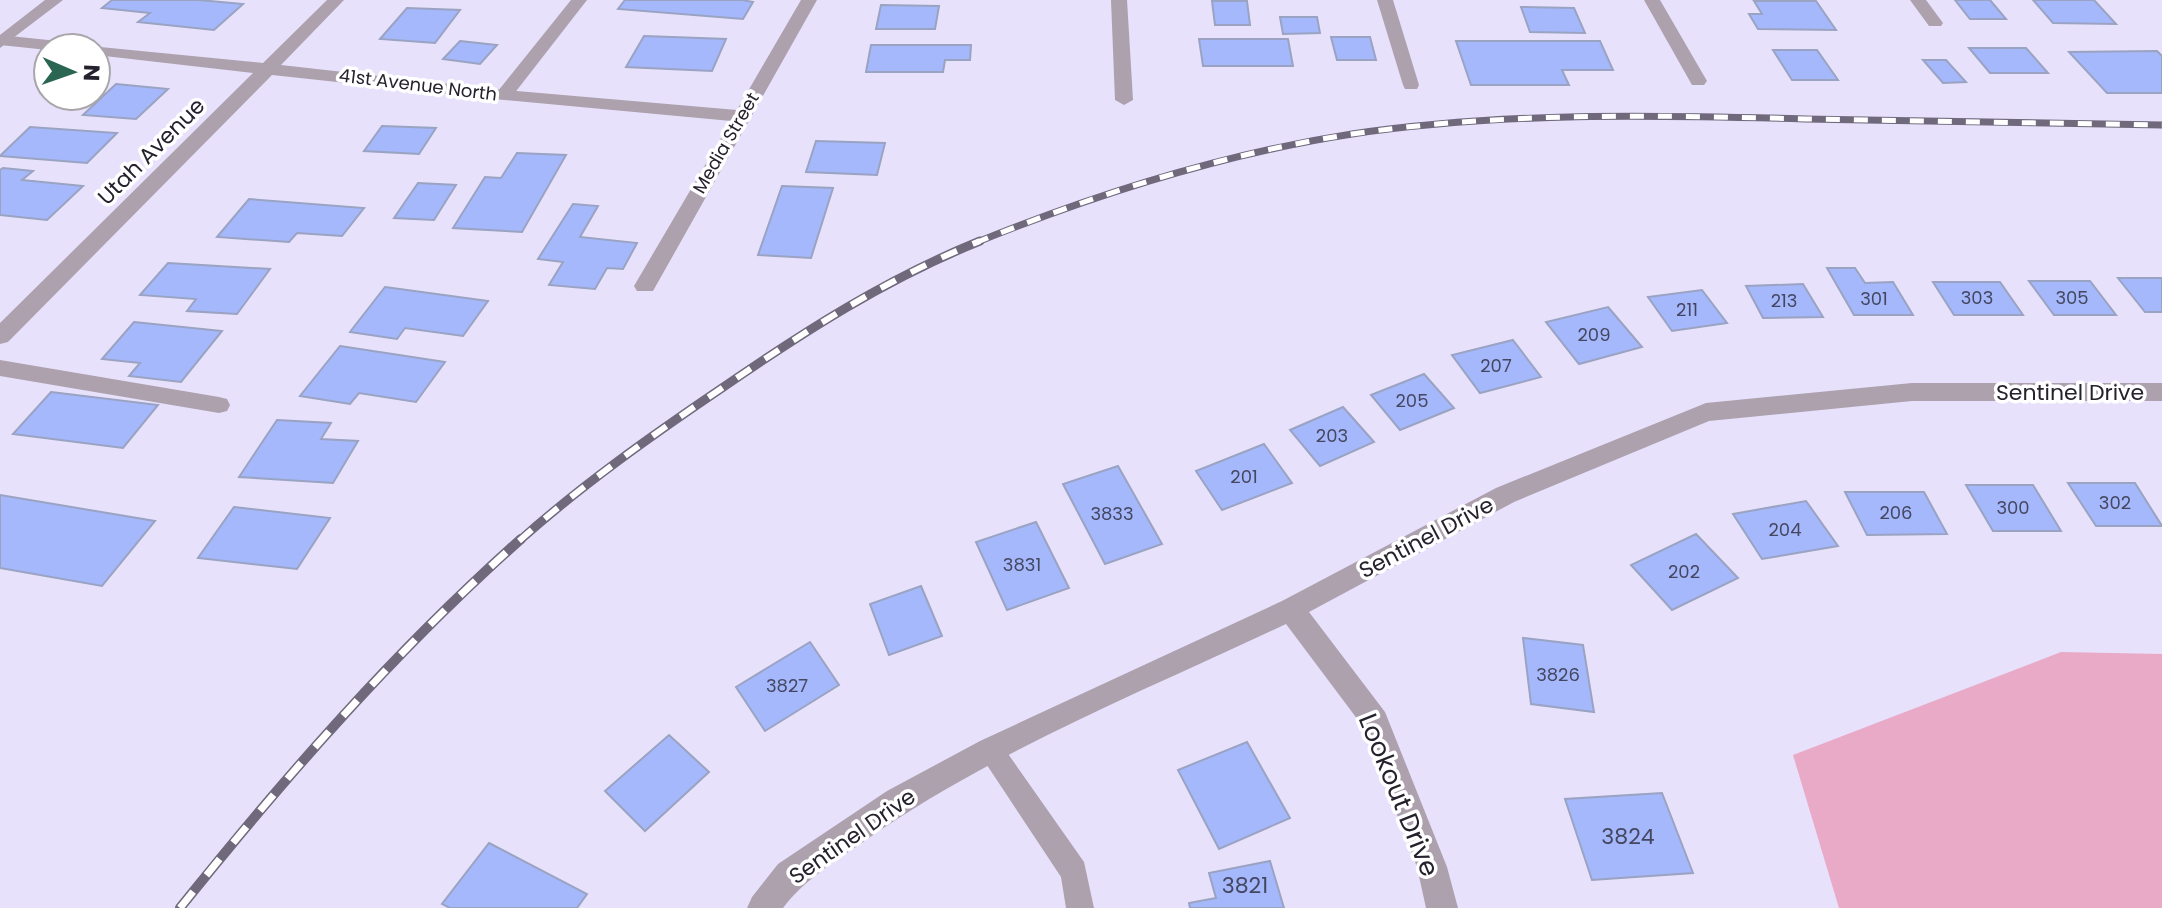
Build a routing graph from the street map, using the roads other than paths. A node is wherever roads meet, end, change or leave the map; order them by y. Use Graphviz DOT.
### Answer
graph roads {
  1 [pos="55,0"];
  2 [pos="336,0"];
  3 [pos="579,0"];
  4 [pos="809,0"];
  5 [pos="1119,0"];
  6 [pos="1385,0"];
  7 [pos="1652,0"];
  8 [pos="1918,0"];
  9 [pos="1935,23"];
  10 [pos="1,41"];
  11 [pos="32,44"];
  12 [pos="112,52"];
  13 [pos="268,68"];
  14 [pos="1698,81"];
  15 [pos="1411,85"];
  16 [pos="504,95"];
  17 [pos="1124,100"];
  18 [pos="741,116"];
  19 [pos="645,286"];
  20 [pos="0,336"];
  21 [pos="0,368"];
  22 [pos="2162,392"];
  23 [pos="219,405"];
  24 [pos="1291,609"];
  25 [pos="990,750"];
  26 [pos="763,908"];
  27 [pos="1080,908"];
  28 [pos="1442,908"];
  1 -- 10 [label="lane"];
  2 -- 13 [label="street, Utah Avenue"];
  3 -- 16 [label="lane"];
  4 -- 18 [label="street, Media Street"];
  5 -- 17 [label="street"];
  6 -- 15 [label="lane"];
  7 -- 14 [label="street"];
  8 -- 9 [label="lane"];
  10 -- 11 [label="street"];
  12 -- 13 [label="street, 41st Avenue North"];
  13 -- 16 [label="street, 41st Avenue North"];
  13 -- 20 [label="street, Utah Avenue"];
  16 -- 18 [label="street, 41st Avenue North"];
  18 -- 19 [label="street, Media Street"];
  21 -- 23 [label="lane"];
  22 -- 24 [label="street, Sentinel Drive"];
  24 -- 25 [label="street, Sentinel Drive"];
  24 -- 28 [label="street, Lookout Drive"];
  25 -- 26 [label="street, Sentinel Drive"];
  25 -- 27 [label="lane"];
}
